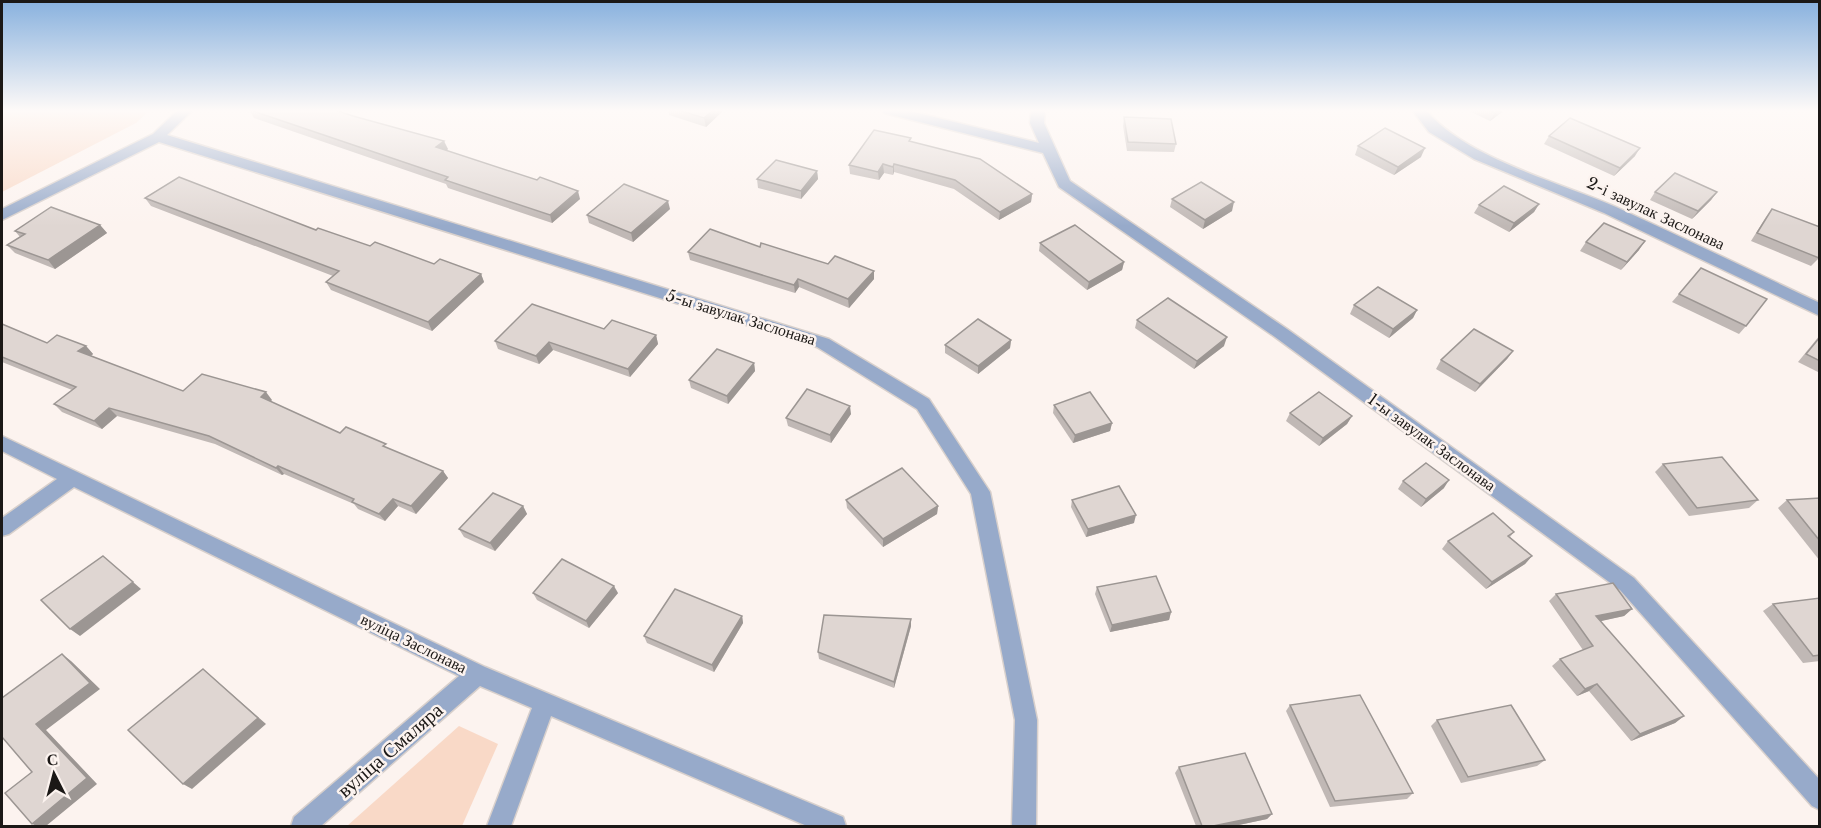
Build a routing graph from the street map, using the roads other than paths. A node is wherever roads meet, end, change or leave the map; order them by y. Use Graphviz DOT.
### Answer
graph roads {
  1 [pos="135,149"];
  2 [pos="196,149"];
  3 [pos="1044,149"];
  4 [pos="1467,149"];
  5 [pos="1049,150"];
  6 [pos="2,215"];
  7 [pos="1820,310"];
  8 [pos="2,443"];
  9 [pos="74,477"];
  10 [pos="2,528"];
  11 [pos="477,674"];
  12 [pos="545,703"];
  13 [pos="1820,798"];
  14 [pos="303,826"];
  15 [pos="499,826"];
  16 [pos="834,826"];
  17 [pos="1024,826"];
  1 -- 6 [label="street"];
  2 -- 17 [label="street, 5-ы завулак Заслонава"];
  3 -- 5 [label="street"];
  4 -- 7 [label="street, 2-і завулак Заслонава"];
  5 -- 13 [label="street, 1-ы завулак Заслонава"];
  8 -- 9 [label="street, вуліца Заслонава"];
  9 -- 10 [label="street"];
  9 -- 11 [label="street, вуліца Заслонава"];
  11 -- 12 [label="street, вуліца Заслонава"];
  11 -- 14 [label="street, вуліца Смаляра"];
  12 -- 15 [label="street"];
  12 -- 16 [label="street, вуліца Заслонава"];
}
